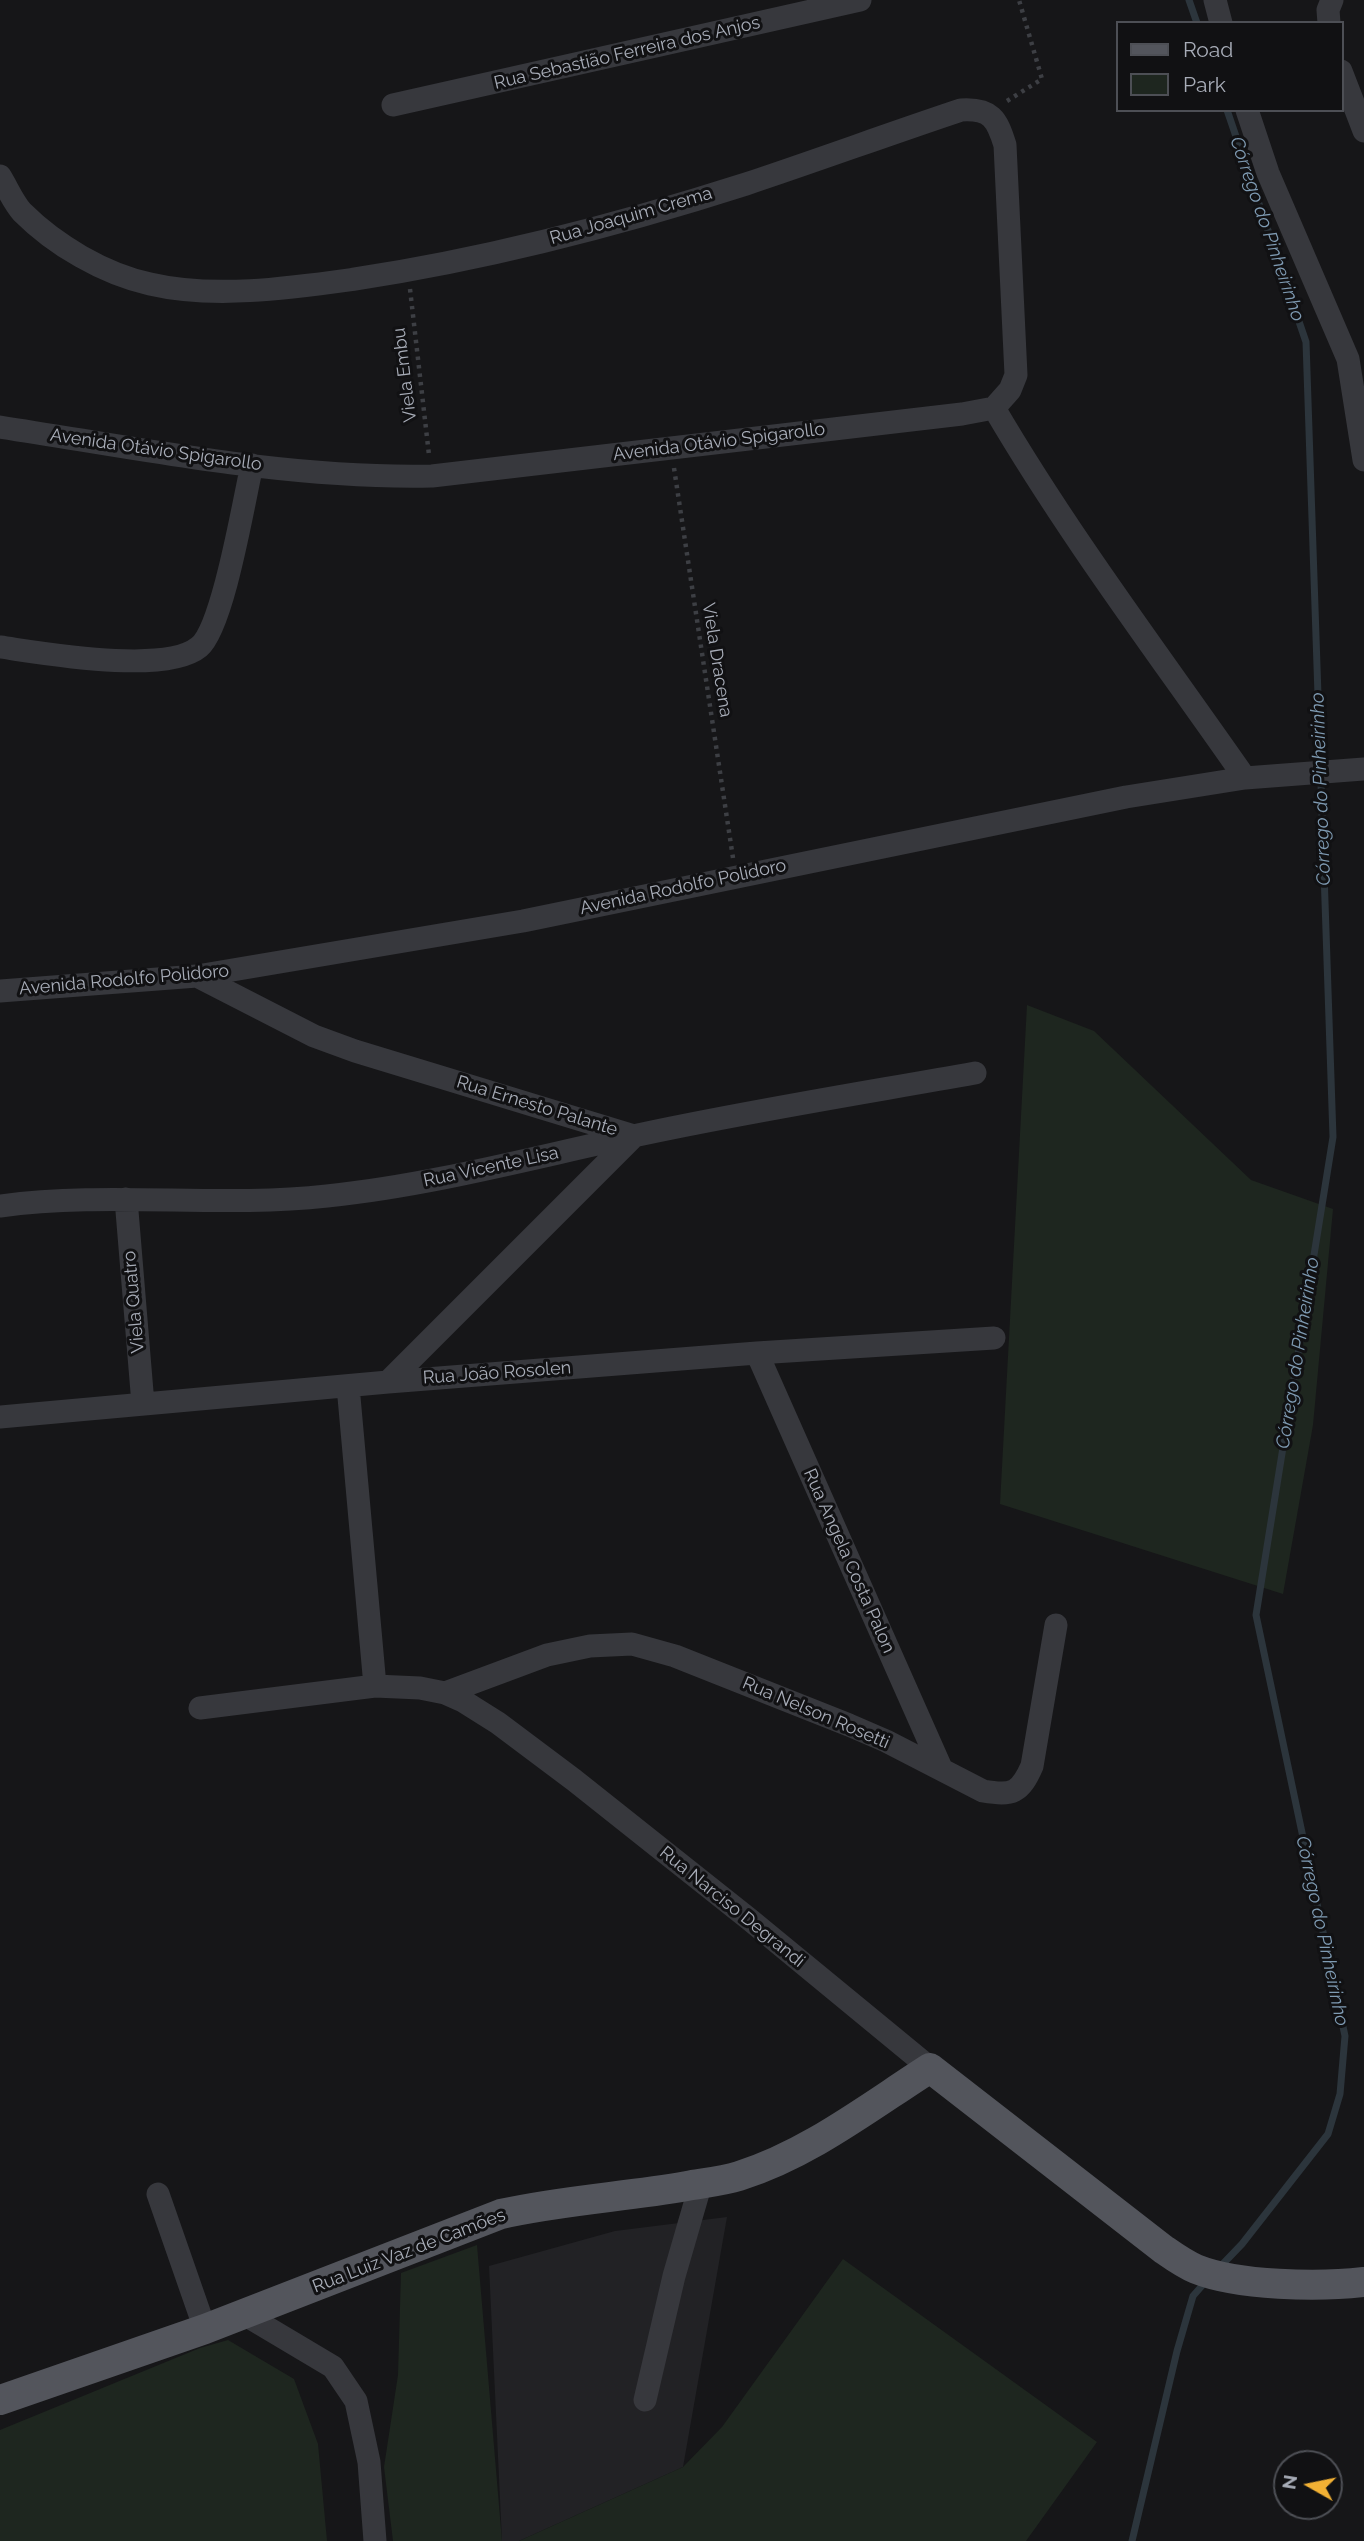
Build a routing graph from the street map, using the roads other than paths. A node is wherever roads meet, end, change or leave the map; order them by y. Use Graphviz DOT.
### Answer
graph roads {
  1 [pos="860,0"];
  2 [pos="1215,0"];
  3 [pos="1332,0"];
  4 [pos="1220,21"];
  5 [pos="1329,21"];
  6 [pos="1343,76"];
  7 [pos="393,105"];
  8 [pos="1248,112"];
  9 [pos="1364,131"];
  10 [pos="0,176"];
  11 [pos="994,408"];
  12 [pos="0,427"];
  13 [pos="1364,460"];
  14 [pos="252,465"];
  15 [pos="0,647"];
  16 [pos="1355,769"];
  17 [pos="1245,778"];
  18 [pos="197,976"];
  19 [pos="0,990"];
  20 [pos="975,1073"];
  21 [pos="634,1136"];
  22 [pos="126,1199"];
  23 [pos="0,1206"];
  24 [pos="994,1338"];
  25 [pos="757,1353"];
  26 [pos="388,1382"];
  27 [pos="348,1386"];
  28 [pos="143,1404"];
  29 [pos="0,1417"];
  30 [pos="1056,1625"];
  31 [pos="375,1686"];
  32 [pos="445,1693"];
  33 [pos="200,1709"];
  34 [pos="941,1768"];
  35 [pos="930,2068"];
  36 [pos="701,2183"];
  37 [pos="158,2194"];
  38 [pos="1364,2282"];
  39 [pos="244,2314"];
  40 [pos="205,2329"];
  41 [pos="0,2400"];
  42 [pos="645,2400"];
  43 [pos="375,2541"];
  1 -- 7 [label="street, Rua Sebastião Ferreira dos Anjos"];
  2 -- 4 [label="street"];
  3 -- 5 [label="street"];
  6 -- 9 [label="street"];
  8 -- 13 [label="street"];
  10 -- 11 [label="street, Rua Joaquim Crema"];
  11 -- 14 [label="street, Avenida Otávio Spigarollo"];
  11 -- 17 [label="street"];
  12 -- 14 [label="street, Avenida Otávio Spigarollo"];
  14 -- 15 [label="street"];
  16 -- 17 [label="street, Avenida Rodolfo Polidoro"];
  17 -- 18 [label="street, Avenida Rodolfo Polidoro"];
  18 -- 19 [label="street, Avenida Rodolfo Polidoro"];
  18 -- 21 [label="street, Rua Ernesto Palante"];
  20 -- 21 [label="street, Rua Vicente Lisa"];
  21 -- 22 [label="street, Rua Vicente Lisa"];
  21 -- 26 [label="street, Rua Ernesto Palante"];
  22 -- 23 [label="street, Rua Vicente Lisa"];
  22 -- 28 [label="street, Viela Quatro"];
  24 -- 25 [label="street, Rua João Rosolen"];
  25 -- 26 [label="street, Rua João Rosolen"];
  25 -- 34 [label="street, Rua Angela Costa Palon"];
  26 -- 27 [label="street, Rua João Rosolen"];
  27 -- 28 [label="street, Rua João Rosolen"];
  27 -- 31 [label="street"];
  28 -- 29 [label="street, Rua João Rosolen"];
  30 -- 34 [label="street, Rua Nelson Rosetti"];
  31 -- 32 [label="street, Rua Narciso Degrandi"];
  31 -- 33 [label="street, Rua Narciso Degrandi"];
  32 -- 34 [label="street, Rua Nelson Rosetti"];
  32 -- 35 [label="street, Rua Narciso Degrandi"];
  35 -- 36 [label="main road, Rua Luiz Vaz de Camões"];
  35 -- 38 [label="main road, Rua Narciso Degrandi"];
  36 -- 39 [label="main road, Rua Luiz Vaz de Camões"];
  36 -- 42 [label="street"];
  37 -- 40 [label="street"];
  39 -- 40 [label="main road, Rua Luiz Vaz de Camões"];
  39 -- 43 [label="street"];
  40 -- 41 [label="main road, Rua Luiz Vaz de Camões"];
}
